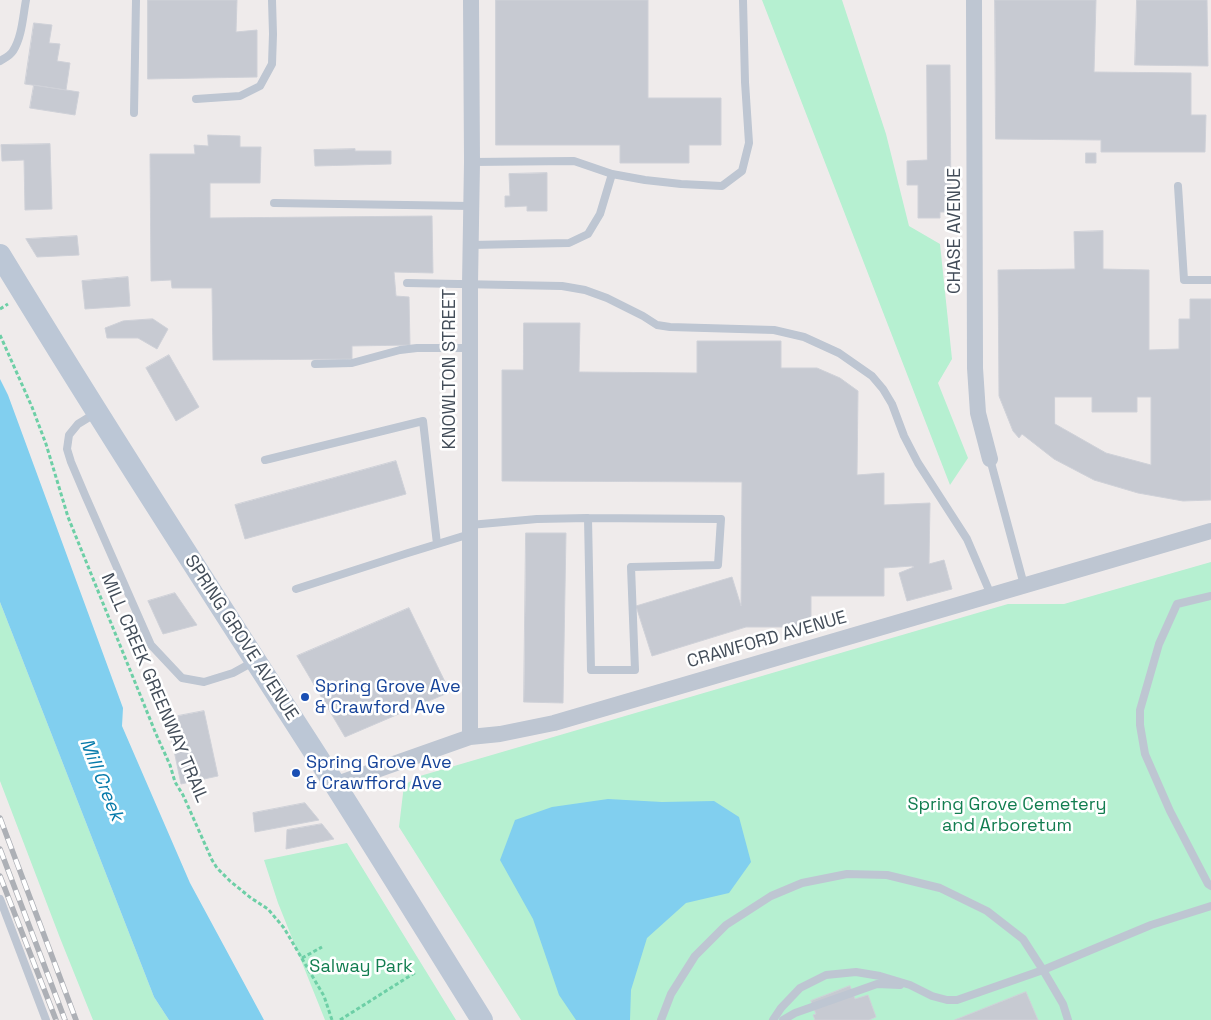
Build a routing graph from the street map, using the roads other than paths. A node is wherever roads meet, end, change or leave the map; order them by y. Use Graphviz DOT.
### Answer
graph roads {
  1 [pos="26,0"];
  2 [pos="136,0"];
  3 [pos="272,0"];
  4 [pos="471,0"];
  5 [pos="743,0"];
  6 [pos="974,0"];
  7 [pos="0,60"];
  8 [pos="196,99"];
  9 [pos="134,113"];
  10 [pos="472,162"];
  11 [pos="612,174"];
  12 [pos="1178,186"];
  13 [pos="274,203"];
  14 [pos="471,206"];
  15 [pos="471,245"];
  16 [pos="0,255"];
  17 [pos="1211,280"];
  18 [pos="407,283"];
  19 [pos="470,284"];
  20 [pos="470,348"];
  21 [pos="315,364"];
  22 [pos="98,412"];
  23 [pos="990,459"];
  24 [pos="265,460"];
  25 [pos="588,518"];
  26 [pos="470,529"];
  27 [pos="1211,531"];
  28 [pos="437,544"];
  29 [pos="1024,585"];
  30 [pos="296,589"];
  31 [pos="991,595"];
  32 [pos="1211,596"];
  33 [pos="255,661"];
  34 [pos="470,737"];
  35 [pos="334,785"];
  36 [pos="1211,886"];
  37 [pos="0,899"];
  38 [pos="1211,906"];
  39 [pos="1043,970"];
  40 [pos="910,985"];
  41 [pos="46,1020"];
  42 [pos="482,1020"];
  43 [pos="661,1020"];
  44 [pos="773,1020"];
  45 [pos="783,1020"];
  46 [pos="1068,1020"];
  1 -- 7 [label="lane"];
  2 -- 9 [label="lane"];
  3 -- 8 [label="lane"];
  4 -- 10 [label="street, KNOWLTON STREET"];
  5 -- 11 [label="lane"];
  6 -- 23 [label="street, CHASE AVENUE"];
  10 -- 11 [label="lane"];
  10 -- 14 [label="street, KNOWLTON STREET"];
  11 -- 15 [label="lane"];
  12 -- 17 [label="lane"];
  13 -- 14 [label="lane"];
  14 -- 15 [label="street, KNOWLTON STREET"];
  15 -- 19 [label="street, KNOWLTON STREET"];
  16 -- 22 [label="main road, SPRING GROVE AVENUE"];
  18 -- 19 [label="lane"];
  19 -- 20 [label="street, KNOWLTON STREET"];
  19 -- 31 [label="lane"];
  20 -- 21 [label="lane"];
  20 -- 26 [label="street, KNOWLTON STREET"];
  22 -- 33 [label="main road, SPRING GROVE AVENUE"];
  22 -- 33 [label="lane"];
  23 -- 29 [label="lane"];
  24 -- 28 [label="lane"];
  25 -- 25 [label="lane"];
  25 -- 26 [label="lane"];
  26 -- 28 [label="lane"];
  26 -- 34 [label="street, KNOWLTON STREET"];
  27 -- 29 [label="street, CRAWFORD AVENUE"];
  28 -- 30 [label="lane"];
  29 -- 31 [label="street, CRAWFORD AVENUE"];
  31 -- 34 [label="street, CRAWFORD AVENUE"];
  32 -- 36 [label="lane"];
  33 -- 35 [label="main road, SPRING GROVE AVENUE"];
  34 -- 35 [label="street, CRAWFORD AVENUE"];
  35 -- 42 [label="main road, SPRING GROVE AVENUE"];
  37 -- 41 [label="lane"];
  38 -- 39 [label="lane"];
  39 -- 40 [label="lane"];
  39 -- 43 [label="lane"];
  39 -- 46 [label="lane"];
  40 -- 44 [label="lane"];
  40 -- 45 [label="lane"];
}
